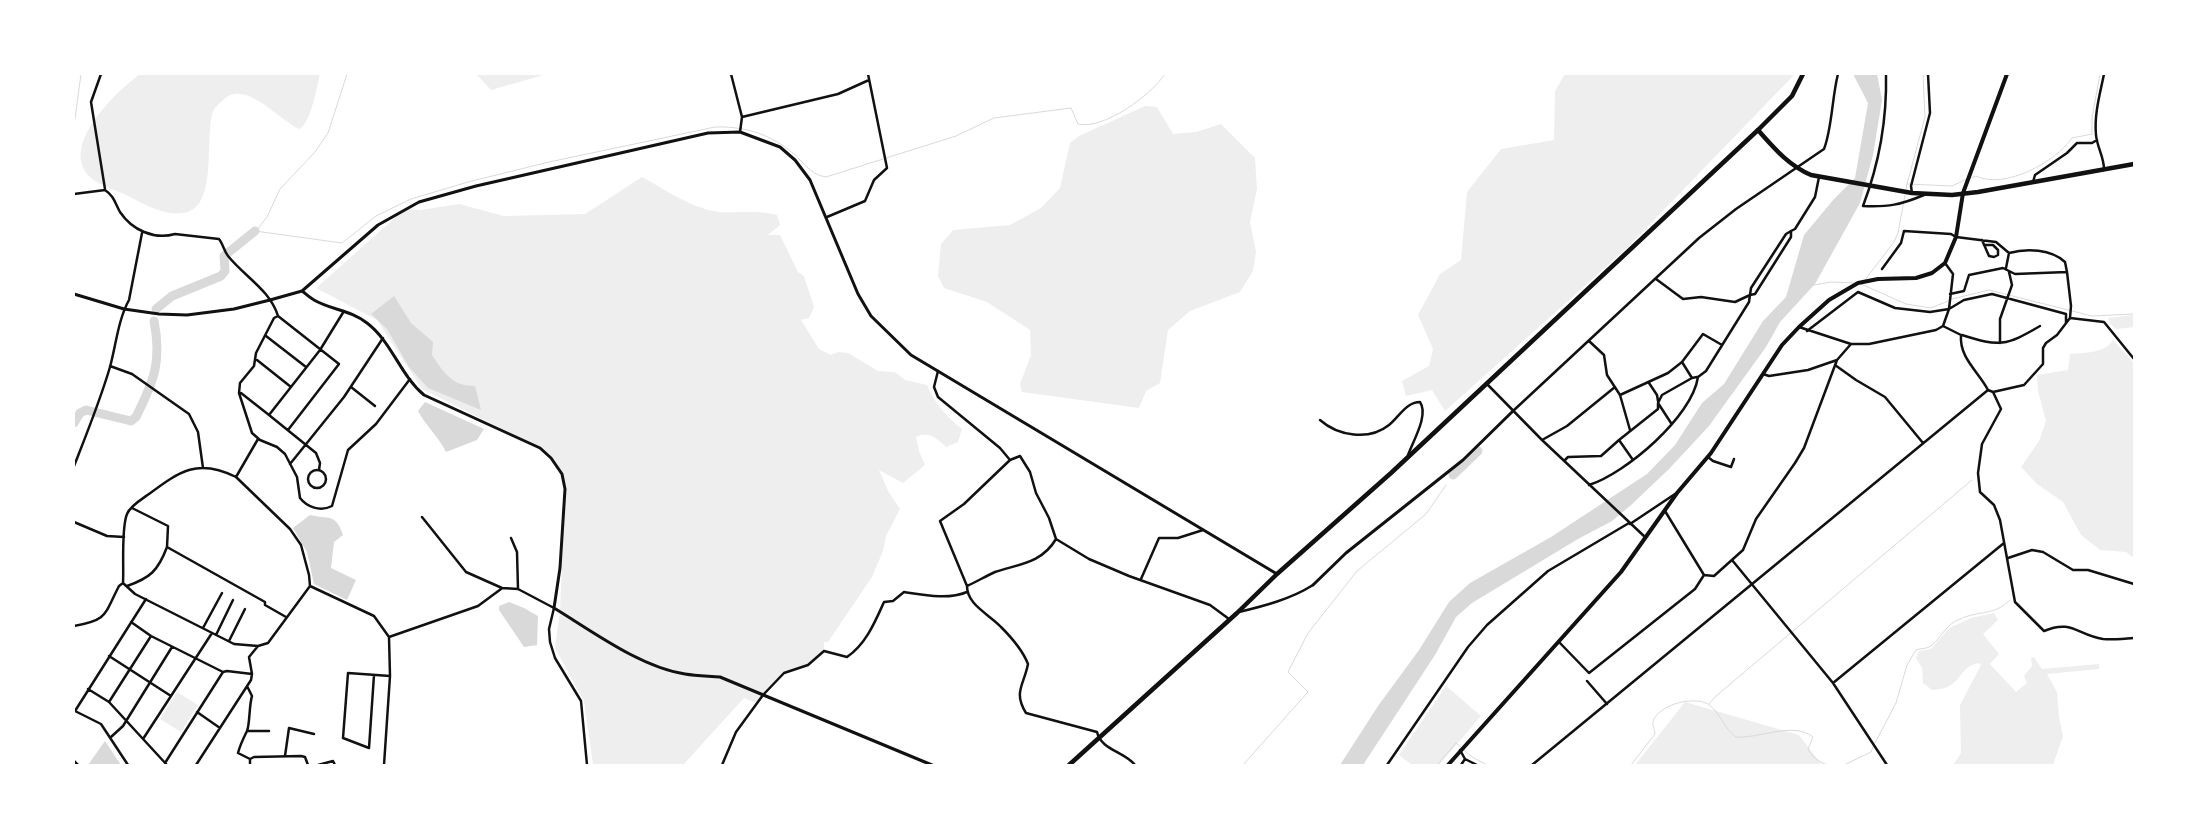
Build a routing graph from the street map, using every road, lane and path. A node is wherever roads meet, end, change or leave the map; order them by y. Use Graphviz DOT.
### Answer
graph roads {
  1 [pos="100,74"];
  2 [pos="731,74"];
  3 [pos="868,74"];
  4 [pos="1803,74"];
  5 [pos="1838,74"];
  6 [pos="1886,74"];
  7 [pos="1928,74"];
  8 [pos="2007,74"];
  9 [pos="2104,74"];
  10 [pos="869,80"];
  11 [pos="742,117"];
  12 [pos="1758,130"];
  13 [pos="740,132"];
  14 [pos="2097,140"];
  15 [pos="2134,164"];
  16 [pos="1796,169"];
  17 [pos="2104,169"];
  18 [pos="1820,177"];
  19 [pos="2033,183"];
  20 [pos="1870,186"];
  21 [pos="105,190"];
  22 [pos="1912,193"];
  23 [pos="1963,193"];
  24 [pos="74,194"];
  25 [pos="1926,194"];
  26 [pos="826,217"];
  27 [pos="1791,231"];
  28 [pos="142,233"];
  29 [pos="1956,237"];
  30 [pos="1982,240"];
  31 [pos="1984,245"];
  32 [pos="2009,253"];
  33 [pos="1945,263"];
  34 [pos="2006,268"];
  35 [pos="1882,269"];
  36 [pos="2010,272"];
  37 [pos="2067,272"];
  38 [pos="1656,278"];
  39 [pos="302,291"];
  40 [pos="74,294"];
  41 [pos="1950,294"];
  42 [pos="1750,295"];
  43 [pos="270,300"];
  44 [pos="2006,300"];
  45 [pos="124,309"];
  46 [pos="1949,309"];
  47 [pos="344,310"];
  48 [pos="278,316"];
  49 [pos="2070,318"];
  50 [pos="2066,324"];
  51 [pos="1943,326"];
  52 [pos="2040,326"];
  53 [pos="1799,327"];
  54 [pos="1807,330"];
  55 [pos="1961,335"];
  56 [pos="265,336"];
  57 [pos="383,338"];
  58 [pos="1588,340"];
  59 [pos="2000,343"];
  60 [pos="1851,344"];
  61 [pos="1722,345"];
  62 [pos="320,350"];
  63 [pos="256,359"];
  64 [pos="2134,359"];
  65 [pos="1837,360"];
  66 [pos="1682,362"];
  67 [pos="1835,365"];
  68 [pos="110,366"];
  69 [pos="306,368"];
  70 [pos="938,371"];
  71 [pos="1763,374"];
  72 [pos="1698,377"];
  73 [pos="1692,378"];
  74 [pos="410,379"];
  75 [pos="1649,382"];
  76 [pos="1487,384"];
  77 [pos="291,387"];
  78 [pos="350,387"];
  79 [pos="1615,387"];
  80 [pos="1988,390"];
  81 [pos="240,392"];
  82 [pos="1993,392"];
  83 [pos="1620,395"];
  84 [pos="1658,402"];
  85 [pos="375,406"];
  86 [pos="1513,411"];
  87 [pos="269,415"];
  88 [pos="1320,420"];
  89 [pos="1671,423"];
  90 [pos="288,430"];
  91 [pos="1630,430"];
  92 [pos="258,439"];
  93 [pos="1542,440"];
  94 [pos="1619,440"];
  95 [pos="1923,443"];
  96 [pos="306,444"];
  97 [pos="1708,457"];
  98 [pos="1406,459"];
  99 [pos="1734,459"];
  100 [pos="1010,460"];
  101 [pos="1565,460"];
  102 [pos="1633,460"];
  103 [pos="290,464"];
  104 [pos="74,466"];
  105 [pos="203,468"];
  106 [pos="319,470"];
  107 [pos="236,477"];
  108 [pos="1588,485"];
  109 [pos="1677,493"];
  110 [pos="132,508"];
  111 [pos="1664,509"];
  112 [pos="422,517"];
  113 [pos="74,522"];
  114 [pos="1629,523"];
  115 [pos="1203,530"];
  116 [pos="1645,537"];
  117 [pos="124,538"];
  118 [pos="511,538"];
  119 [pos="1056,538"];
  120 [pos="2004,543"];
  121 [pos="167,548"];
  122 [pos="2008,558"];
  123 [pos="1732,560"];
  124 [pos="1277,574"];
  125 [pos="1704,575"];
  126 [pos="1141,579"];
  127 [pos="123,583"];
  128 [pos="1752,584"];
  129 [pos="2134,584"];
  130 [pos="1312,585"];
  131 [pos="310,586"];
  132 [pos="967,586"];
  133 [pos="126,587"];
  134 [pos="502,588"];
  135 [pos="518,589"];
  136 [pos="967,592"];
  137 [pos="222,594"];
  138 [pos="146,599"];
  139 [pos="233,600"];
  140 [pos="554,608"];
  141 [pos="244,609"];
  142 [pos="1237,613"];
  143 [pos="286,617"];
  144 [pos="1229,619"];
  145 [pos="131,622"];
  146 [pos="74,626"];
  147 [pos="203,628"];
  148 [pos="214,634"];
  149 [pos="152,636"];
  150 [pos="388,637"];
  151 [pos="2134,638"];
  152 [pos="229,641"];
  153 [pos="1559,642"];
  154 [pos="258,646"];
  155 [pos="172,647"];
  156 [pos="109,656"];
  157 [pos="196,658"];
  158 [pos="131,669"];
  159 [pos="223,672"];
  160 [pos="252,674"];
  161 [pos="374,675"];
  162 [pos="390,676"];
  163 [pos="1587,681"];
  164 [pos="151,682"];
  165 [pos="1833,683"];
  166 [pos="247,686"];
  167 [pos="88,690"];
  168 [pos="763,694"];
  169 [pos="171,696"];
  170 [pos="109,702"];
  171 [pos="1607,704"];
  172 [pos="74,711"];
  173 [pos="197,712"];
  174 [pos="126,721"];
  175 [pos="220,728"];
  176 [pos="247,731"];
  177 [pos="269,731"];
  178 [pos="314,734"];
  179 [pos="111,737"];
  180 [pos="1098,738"];
  181 [pos="143,739"];
  182 [pos="1461,750"];
  183 [pos="286,756"];
  184 [pos="250,759"];
  185 [pos="1465,759"];
  186 [pos="74,761"];
  187 [pos="166,764"];
  188 [pos="78,765"];
  189 [pos="128,765"];
  190 [pos="196,765"];
  191 [pos="250,765"];
  192 [pos="308,765"];
  193 [pos="318,765"];
  194 [pos="335,765"];
  195 [pos="384,765"];
  196 [pos="587,765"];
  197 [pos="722,765"];
  198 [pos="932,765"];
  199 [pos="1069,765"];
  200 [pos="1135,765"];
  201 [pos="1387,765"];
  202 [pos="1448,765"];
  203 [pos="1461,765"];
  204 [pos="1477,765"];
  205 [pos="1532,765"];
  206 [pos="1887,765"];
  1 -- 21 [label="street"];
  2 -- 11 [label="street"];
  3 -- 10 [label="street"];
  4 -- 12 [label="main road"];
  5 -- 16 [label="street"];
  6 -- 20 [label="street"];
  7 -- 22 [label="street"];
  8 -- 23 [label="main road"];
  9 -- 14 [label="street"];
  10 -- 11 [label="street"];
  10 -- 26 [label="street"];
  11 -- 13 [label="street"];
  12 -- 16 [label="main road"];
  12 -- 76 [label="main road"];
  13 -- 26 [label="street"];
  13 -- 39 [label="street"];
  14 -- 17 [label="street"];
  14 -- 19 [label="street"];
  15 -- 17 [label="main road"];
  16 -- 18 [label="main road"];
  16 -- 38 [label="street"];
  17 -- 19 [label="main road"];
  18 -- 20 [label="main road"];
  18 -- 27 [label="street"];
  19 -- 23 [label="main road"];
  20 -- 22 [label="main road"];
  20 -- 25 [label="street"];
  21 -- 24 [label="street"];
  21 -- 28 [label="street"];
  22 -- 25 [label="main road"];
  23 -- 25 [label="main road"];
  23 -- 29 [label="main road"];
  26 -- 70 [label="street"];
  27 -- 42 [label="street"];
  27 -- 42 [label="street"];
  28 -- 43 [label="street"];
  28 -- 45 [label="street"];
  29 -- 30 [label="street"];
  29 -- 33 [label="main road"];
  29 -- 35 [label="street"];
  30 -- 31 [label="street"];
  30 -- 32 [label="street"];
  31 -- 31 [label="street"];
  32 -- 34 [label="street"];
  32 -- 37 [label="street"];
  33 -- 41 [label="street"];
  33 -- 53 [label="main road"];
  34 -- 36 [label="street"];
  34 -- 41 [label="street"];
  36 -- 37 [label="street"];
  36 -- 44 [label="street"];
  37 -- 49 [label="street"];
  38 -- 42 [label="street"];
  38 -- 58 [label="street"];
  39 -- 43 [label="street"];
  39 -- 47 [label="street"];
  40 -- 45 [label="street"];
  41 -- 46 [label="street"];
  42 -- 61 [label="street"];
  43 -- 45 [label="street"];
  43 -- 48 [label="street"];
  44 -- 46 [label="street"];
  44 -- 50 [label="street"];
  44 -- 59 [label="street"];
  45 -- 68 [label="street"];
  46 -- 51 [label="street"];
  46 -- 54 [label="street"];
  47 -- 57 [label="street"];
  47 -- 62 [label="street"];
  48 -- 56 [label="street"];
  48 -- 62 [label="street"];
  49 -- 50 [label="street"];
  49 -- 64 [label="street"];
  50 -- 82 [label="street"];
  51 -- 55 [label="street"];
  51 -- 60 [label="street"];
  52 -- 59 [label="street"];
  53 -- 54 [label="street"];
  53 -- 71 [label="main road"];
  54 -- 60 [label="street"];
  55 -- 59 [label="street"];
  55 -- 80 [label="street"];
  56 -- 63 [label="street"];
  56 -- 69 [label="street"];
  57 -- 74 [label="street"];
  57 -- 78 [label="street"];
  58 -- 79 [label="street"];
  58 -- 86 [label="street"];
  60 -- 65 [label="street"];
  61 -- 66 [label="street"];
  61 -- 72 [label="street"];
  62 -- 69 [label="street"];
  62 -- 90 [label="street"];
  63 -- 77 [label="street"];
  63 -- 81 [label="street"];
  65 -- 67 [label="street"];
  65 -- 71 [label="street"];
  66 -- 73 [label="street"];
  66 -- 75 [label="street"];
  67 -- 95 [label="street"];
  67 -- 123 [label="street"];
  68 -- 104 [label="street"];
  68 -- 105 [label="street"];
  69 -- 77 [label="street"];
  70 -- 100 [label="street"];
  70 -- 115 [label="street"];
  71 -- 97 [label="main road"];
  72 -- 73 [label="street"];
  72 -- 89 [label="street"];
  73 -- 84 [label="street"];
  74 -- 103 [label="street"];
  74 -- 140 [label="street"];
  75 -- 83 [label="street"];
  75 -- 84 [label="street"];
  76 -- 86 [label="street"];
  76 -- 98 [label="main road"];
  77 -- 87 [label="street"];
  78 -- 85 [label="street"];
  78 -- 96 [label="street"];
  79 -- 83 [label="street"];
  79 -- 93 [label="street"];
  80 -- 82 [label="street"];
  80 -- 95 [label="street"];
  81 -- 87 [label="street"];
  81 -- 92 [label="street"];
  82 -- 120 [label="street"];
  83 -- 91 [label="street"];
  84 -- 89 [label="street"];
  84 -- 91 [label="street"];
  86 -- 93 [label="street"];
  86 -- 130 [label="street"];
  87 -- 90 [label="street"];
  88 -- 98 [label="street"];
  89 -- 102 [label="street"];
  90 -- 96 [label="street"];
  91 -- 94 [label="street"];
  92 -- 103 [label="street"];
  92 -- 107 [label="street"];
  93 -- 101 [label="street"];
  94 -- 101 [label="street"];
  94 -- 102 [label="street"];
  95 -- 128 [label="street"];
  96 -- 103 [label="street"];
  96 -- 106 [label="street"];
  97 -- 99 [label="street"];
  97 -- 109 [label="main road"];
  98 -- 124 [label="main road"];
  100 -- 119 [label="street"];
  100 -- 132 [label="street"];
  101 -- 108 [label="street"];
  102 -- 108 [label="street"];
  105 -- 107 [label="street"];
  105 -- 110 [label="street"];
  106 -- 106 [label="street"];
  107 -- 131 [label="street"];
  108 -- 114 [label="street"];
  109 -- 111 [label="main road"];
  109 -- 114 [label="street"];
  110 -- 117 [label="street"];
  110 -- 121 [label="street"];
  111 -- 116 [label="main road"];
  111 -- 125 [label="street"];
  112 -- 134 [label="street"];
  113 -- 117 [label="street"];
  114 -- 116 [label="street"];
  114 -- 201 [label="street"];
  115 -- 124 [label="street"];
  115 -- 126 [label="street"];
  116 -- 153 [label="main road"];
  117 -- 127 [label="street"];
  118 -- 135 [label="street"];
  119 -- 126 [label="street"];
  119 -- 132 [label="street"];
  120 -- 122 [label="street"];
  120 -- 165 [label="street"];
  121 -- 133 [label="street"];
  121 -- 143 [label="street"];
  122 -- 129 [label="street"];
  122 -- 151 [label="street"];
  123 -- 125 [label="street"];
  123 -- 128 [label="street"];
  124 -- 142 [label="main road"];
  125 -- 153 [label="street"];
  126 -- 144 [label="street"];
  127 -- 133 [label="street"];
  127 -- 146 [label="street"];
  128 -- 165 [label="street"];
  128 -- 171 [label="street"];
  130 -- 142 [label="street"];
  131 -- 143 [label="street"];
  131 -- 150 [label="street"];
  132 -- 136 [label="street"];
  133 -- 138 [label="street"];
  134 -- 135 [label="street"];
  134 -- 150 [label="street"];
  135 -- 140 [label="street"];
  136 -- 168 [label="street"];
  136 -- 180 [label="street"];
  137 -- 147 [label="street"];
  138 -- 145 [label="street"];
  138 -- 147 [label="street"];
  139 -- 148 [label="street"];
  140 -- 168 [label="street"];
  140 -- 196 [label="street"];
  141 -- 152 [label="street"];
  142 -- 144 [label="main road"];
  143 -- 154 [label="street"];
  144 -- 180 [label="main road"];
  145 -- 149 [label="street"];
  145 -- 156 [label="street"];
  147 -- 148 [label="street"];
  148 -- 152 [label="street"];
  148 -- 157 [label="street"];
  149 -- 155 [label="street"];
  149 -- 158 [label="street"];
  150 -- 162 [label="street"];
  152 -- 154 [label="street"];
  153 -- 182 [label="main road"];
  154 -- 160 [label="street"];
  155 -- 157 [label="street"];
  155 -- 164 [label="street"];
  156 -- 158 [label="street"];
  156 -- 167 [label="street"];
  157 -- 159 [label="street"];
  157 -- 169 [label="street"];
  158 -- 164 [label="street"];
  158 -- 170 [label="street"];
  159 -- 160 [label="street"];
  159 -- 173 [label="street"];
  160 -- 166 [label="street"];
  161 -- 161 [label="street"];
  161 -- 162 [label="street"];
  162 -- 195 [label="street"];
  163 -- 171 [label="street"];
  164 -- 169 [label="street"];
  164 -- 174 [label="street"];
  165 -- 206 [label="street"];
  166 -- 175 [label="street"];
  166 -- 176 [label="street"];
  167 -- 170 [label="street"];
  167 -- 172 [label="street"];
  168 -- 197 [label="street"];
  168 -- 198 [label="street"];
  169 -- 181 [label="street"];
  170 -- 174 [label="street"];
  171 -- 205 [label="street"];
  172 -- 179 [label="street"];
  173 -- 175 [label="street"];
  173 -- 187 [label="street"];
  174 -- 179 [label="street"];
  174 -- 181 [label="street"];
  175 -- 190 [label="street"];
  176 -- 177 [label="street"];
  176 -- 184 [label="street"];
  178 -- 183 [label="street"];
  179 -- 189 [label="street"];
  180 -- 199 [label="main road"];
  180 -- 200 [label="street"];
  181 -- 187 [label="street"];
  182 -- 185 [label="street"];
  182 -- 202 [label="main road"];
  183 -- 184 [label="street"];
  183 -- 192 [label="street"];
  184 -- 191 [label="street"];
  185 -- 203 [label="street"];
  185 -- 204 [label="street"];
  186 -- 188 [label="street"];
  193 -- 194 [label="street"];
}
